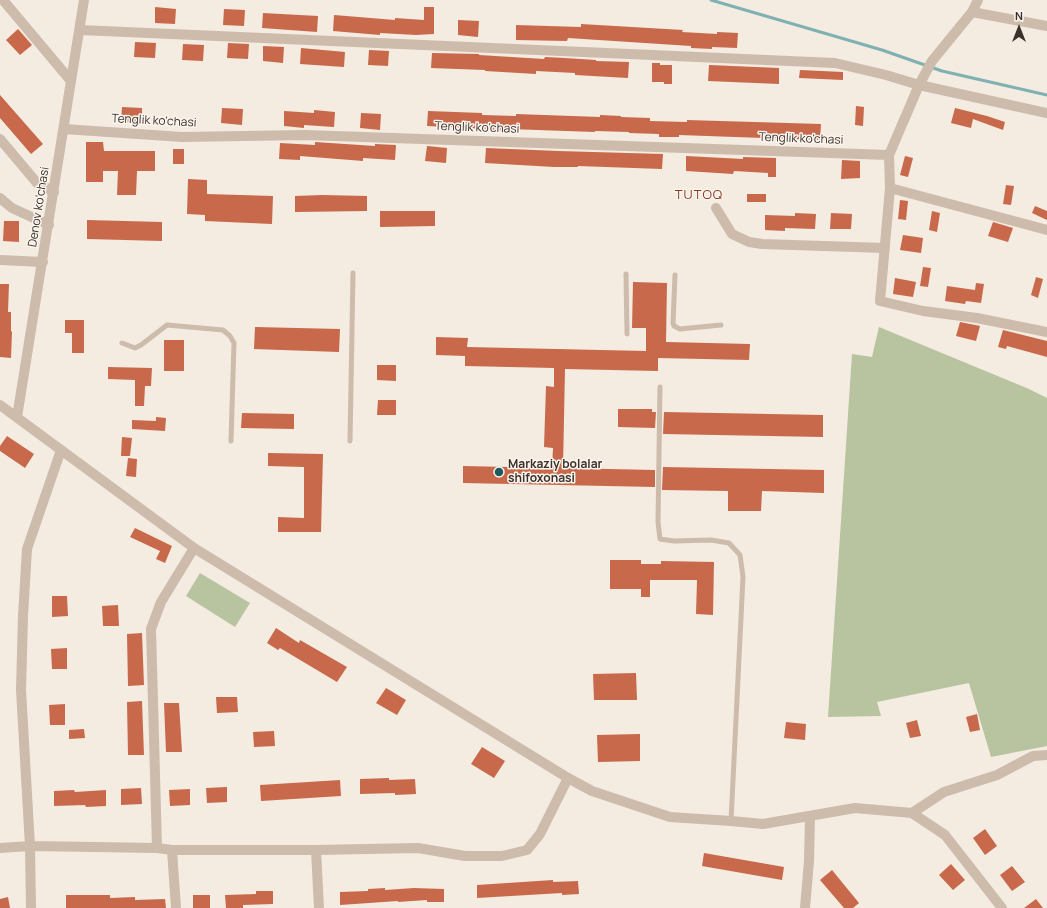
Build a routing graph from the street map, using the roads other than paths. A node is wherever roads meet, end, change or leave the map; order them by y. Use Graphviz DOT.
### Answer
graph roads {
  1 [pos="3,0"];
  2 [pos="84,0"];
  3 [pos="978,0"];
  4 [pos="972,12"];
  5 [pos="1047,26"];
  6 [pos="80,30"];
  7 [pos="71,81"];
  8 [pos="921,81"];
  9 [pos="1047,113"];
  10 [pos="64,128"];
  11 [pos="0,139"];
  12 [pos="889,155"];
  13 [pos="890,188"];
  14 [pos="54,192"];
  15 [pos="0,198"];
  16 [pos="716,208"];
  17 [pos="49,225"];
  18 [pos="1047,230"];
  19 [pos="885,248"];
  20 [pos="0,260"];
  21 [pos="43,262"];
  22 [pos="353,273"];
  23 [pos="626,274"];
  24 [pos="675,274"];
  25 [pos="721,325"];
  26 [pos="1047,332"];
  27 [pos="627,334"];
  28 [pos="122,343"];
  29 [pos="660,387"];
  30 [pos="0,405"];
  31 [pos="17,417"];
  32 [pos="231,441"];
  33 [pos="350,441"];
  34 [pos="61,450"];
  35 [pos="194,548"];
  36 [pos="1047,755"];
  37 [pos="568,778"];
  38 [pos="912,813"];
  39 [pos="810,816"];
  40 [pos="731,821"];
  41 [pos="30,846"];
  42 [pos="0,848"];
  43 [pos="157,848"];
  44 [pos="172,850"];
  45 [pos="316,850"];
  46 [pos="31,908"];
  47 [pos="176,908"];
  48 [pos="319,908"];
  49 [pos="805,908"];
  50 [pos="1002,908"];
  1 -- 7 [label="street"];
  2 -- 6 [label="street, Denov ko'chasi"];
  3 -- 4 [label="street"];
  4 -- 5 [label="street"];
  4 -- 8 [label="street"];
  6 -- 7 [label="street, Denov ko'chasi"];
  6 -- 8 [label="street"];
  7 -- 10 [label="street, Denov ko'chasi"];
  8 -- 9 [label="street"];
  8 -- 12 [label="street"];
  10 -- 12 [label="street, Tenglik ko'chasi"];
  10 -- 14 [label="street, Denov ko'chasi"];
  11 -- 14 [label="street"];
  12 -- 13 [label="street"];
  13 -- 18 [label="street"];
  13 -- 19 [label="street"];
  14 -- 17 [label="street, Denov ko'chasi"];
  15 -- 17 [label="street"];
  16 -- 19 [label="street"];
  17 -- 21 [label="street, Denov ko'chasi"];
  19 -- 26 [label="street"];
  20 -- 21 [label="street"];
  21 -- 31 [label="street, Denov ko'chasi"];
  22 -- 33 [label="lane"];
  23 -- 27 [label="lane"];
  24 -- 25 [label="lane"];
  28 -- 32 [label="lane"];
  29 -- 40 [label="lane"];
  30 -- 31 [label="street"];
  31 -- 34 [label="street"];
  34 -- 35 [label="street"];
  34 -- 41 [label="street"];
  35 -- 37 [label="street"];
  35 -- 43 [label="street"];
  36 -- 38 [label="street"];
  37 -- 40 [label="street"];
  37 -- 45 [label="street"];
  38 -- 39 [label="street"];
  38 -- 50 [label="street"];
  39 -- 40 [label="street"];
  39 -- 49 [label="street"];
  41 -- 42 [label="street"];
  41 -- 43 [label="street"];
  41 -- 46 [label="street"];
  43 -- 44 [label="street"];
  44 -- 45 [label="street"];
  44 -- 47 [label="street"];
  45 -- 48 [label="street"];
}
